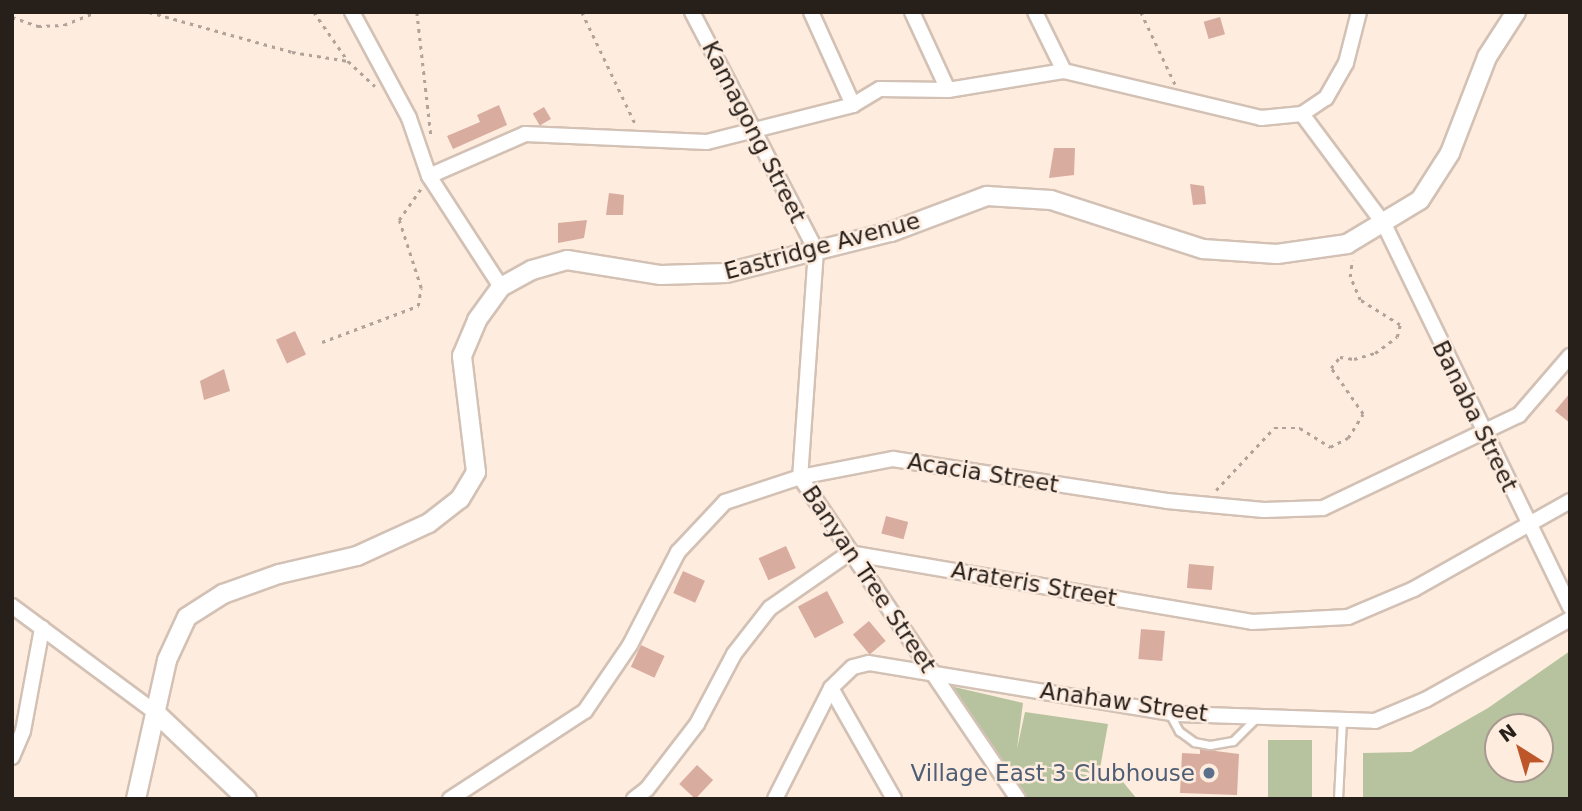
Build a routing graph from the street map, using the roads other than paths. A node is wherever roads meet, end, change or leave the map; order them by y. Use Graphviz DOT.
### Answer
graph roads {
  1 [pos="352,12"];
  2 [pos="692,12"];
  3 [pos="811,12"];
  4 [pos="912,12"];
  5 [pos="1035,12"];
  6 [pos="1359,12"];
  7 [pos="1516,12"];
  8 [pos="1064,71"];
  9 [pos="948,90"];
  10 [pos="853,104"];
  11 [pos="1302,114"];
  12 [pos="751,130"];
  13 [pos="429,176"];
  14 [pos="1384,224"];
  15 [pos="816,250"];
  16 [pos="501,287"];
  17 [pos="1570,356"];
  18 [pos="1483,435"];
  19 [pos="800,477"];
  20 [pos="1570,501"];
  21 [pos="1528,525"];
  22 [pos="849,552"];
  23 [pos="12,606"];
  24 [pos="1570,607"];
  25 [pos="1570,620"];
  26 [pos="41,628"];
  27 [pos="932,672"];
  28 [pos="831,688"];
  29 [pos="1168,712"];
  30 [pos="156,713"];
  31 [pos="1257,717"];
  32 [pos="1342,721"];
  33 [pos="12,757"];
  34 [pos="136,799"];
  35 [pos="247,799"];
  36 [pos="450,799"];
  37 [pos="634,799"];
  38 [pos="775,799"];
  39 [pos="894,799"];
  40 [pos="1018,799"];
  41 [pos="1338,799"];
  1 -- 13 [label="street"];
  2 -- 12 [label="street, Kamagong Street"];
  3 -- 10 [label="street"];
  4 -- 9 [label="street"];
  5 -- 8 [label="street"];
  6 -- 11 [label="street"];
  7 -- 14 [label="street, Eastridge Avenue"];
  8 -- 9 [label="street"];
  8 -- 11 [label="street"];
  9 -- 10 [label="street"];
  10 -- 12 [label="street"];
  11 -- 14 [label="street, Banaba Street"];
  12 -- 13 [label="street"];
  12 -- 15 [label="street, Kamagong Street"];
  13 -- 16 [label="street"];
  14 -- 15 [label="street, Eastridge Avenue"];
  14 -- 18 [label="street, Banaba Street"];
  15 -- 16 [label="street, Eastridge Avenue"];
  15 -- 19 [label="street, Banyan Tree Street"];
  16 -- 30 [label="street, Eastridge Avenue"];
  17 -- 18 [label="street, Acacia Street"];
  18 -- 19 [label="street, Acacia Street"];
  18 -- 21 [label="street, Banaba Street"];
  19 -- 22 [label="street, Banyan Tree Street"];
  19 -- 36 [label="street, Acacia Street"];
  20 -- 21 [label="street, Arateris Street"];
  21 -- 22 [label="street, Arateris Street"];
  21 -- 24 [label="street, Banaba Street"];
  22 -- 27 [label="street, Banyan Tree Street"];
  22 -- 37 [label="street"];
  23 -- 26 [label="street"];
  25 -- 32 [label="street, Anahaw Street"];
  26 -- 30 [label="street"];
  26 -- 33 [label="street"];
  27 -- 28 [label="street, Anahaw Street"];
  27 -- 29 [label="street, Anahaw Street"];
  27 -- 40 [label="street, Banyan Tree Street"];
  28 -- 38 [label="street, Anahaw Street"];
  28 -- 39 [label="street"];
  29 -- 31 [label="street, Anahaw Street"];
  29 -- 31 [label="lane"];
  30 -- 34 [label="street, Eastridge Avenue"];
  30 -- 35 [label="street"];
  31 -- 32 [label="street, Anahaw Street"];
  32 -- 41 [label="lane"];
}
